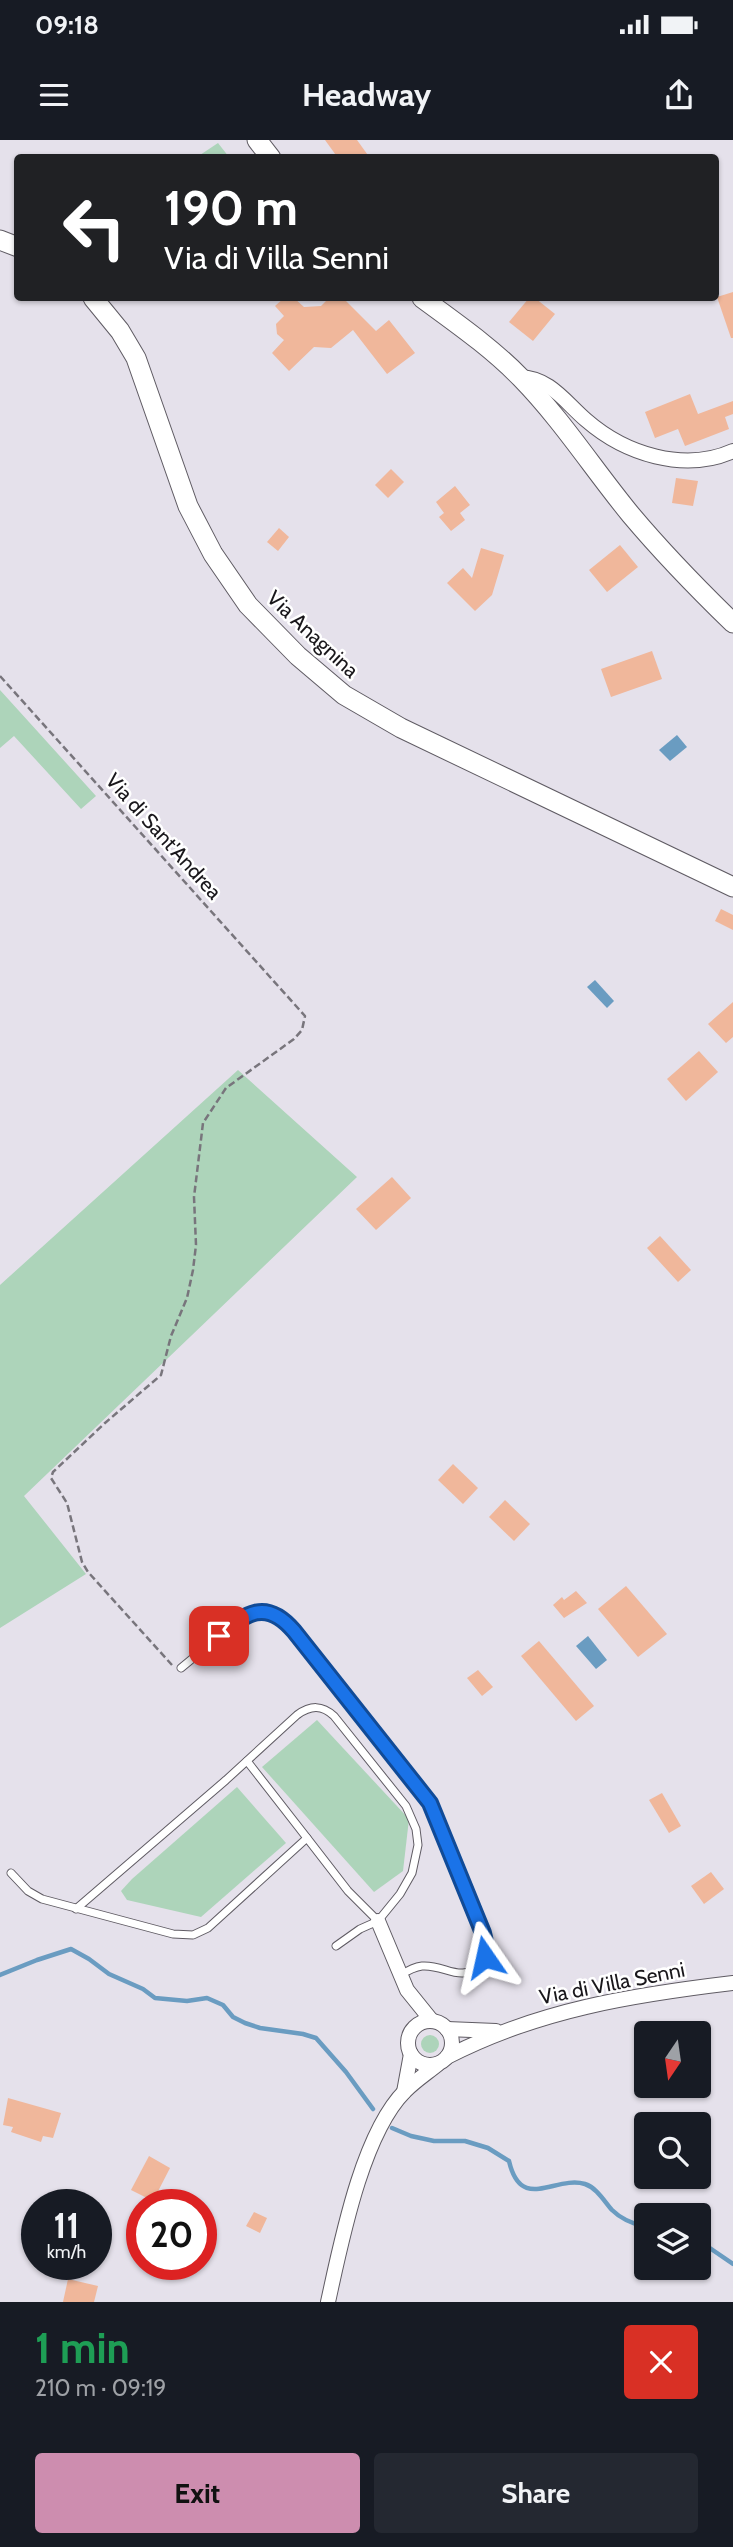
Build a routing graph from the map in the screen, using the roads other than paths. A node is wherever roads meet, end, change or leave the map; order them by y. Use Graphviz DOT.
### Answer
graph roads {
  1 [pos="257,140"];
  2 [pos="268,154"];
  3 [pos="95,301"];
  4 [pos="426,301"];
  5 [pos="520,377"];
  6 [pos="733,451"];
  7 [pos="733,623"];
  8 [pos="733,887"];
  9 [pos="181,1668"];
  10 [pos="247,1760"];
  11 [pos="307,1838"];
  12 [pos="11,1873"];
  13 [pos="76,1909"];
  14 [pos="378,1921"];
  15 [pos="336,1946"];
  16 [pos="400,1976"];
  17 [pos="733,1983"];
  18 [pos="411,1996"];
  19 [pos="432,2021"];
  20 [pos="414,2028"];
  21 [pos="447,2029"];
  22 [pos="501,2032"];
  23 [pos="411,2054"];
  24 [pos="443,2061"];
  25 [pos="404,2092"];
  26 [pos="328,2302"];
  1 -- 2 [label="main road"];
  3 -- 8 [label="main road, Via Anagnina"];
  4 -- 5 [label="main road"];
  5 -- 6 [label="street"];
  5 -- 7 [label="main road"];
  9 -- 16 [label="lane"];
  10 -- 11 [label="lane"];
  10 -- 13 [label="lane"];
  10 -- 14 [label="lane"];
  11 -- 13 [label="lane"];
  11 -- 14 [label="lane"];
  12 -- 13 [label="lane"];
  14 -- 15 [label="lane"];
  14 -- 16 [label="street"];
  16 -- 18 [label="street"];
  17 -- 22 [label="street, Via di Villa Senni"];
  18 -- 19 [label="street"];
  18 -- 20 [label="street, Via di Villa Senni"];
  19 -- 20 [label="street"];
  19 -- 21 [label="street, Via di Villa Senni"];
  20 -- 23 [label="street, Via di Villa Senni"];
  21 -- 22 [label="street, Via di Villa Senni"];
  21 -- 24 [label="street"];
  22 -- 24 [label="street, Via di Villa Senni"];
  23 -- 24 [label="street"];
  23 -- 25 [label="street, Via di Villa Senni"];
  24 -- 25 [label="street, Via di Villa Senni"];
  25 -- 26 [label="street, Via di Villa Senni"];
}
